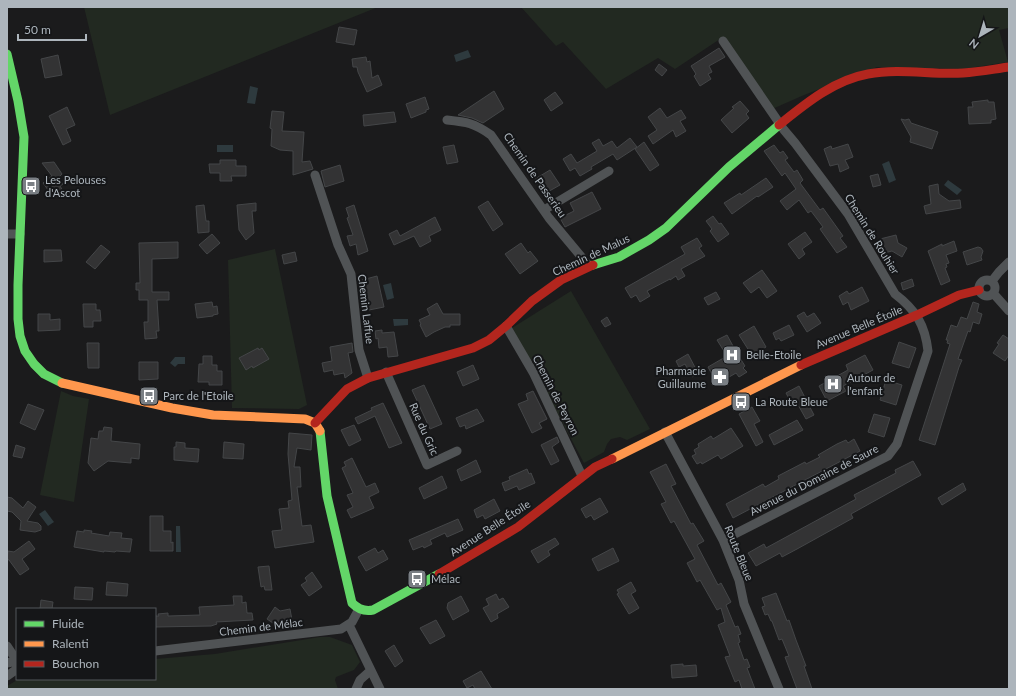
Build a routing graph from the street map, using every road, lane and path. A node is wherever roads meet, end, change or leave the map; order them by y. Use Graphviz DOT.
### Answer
graph roads {
  1 [pos="723,40"];
  2 [pos="7,54"];
  3 [pos="1009,67"];
  4 [pos="447,120"];
  5 [pos="780,125"];
  6 [pos="609,171"];
  7 [pos="315,175"];
  8 [pos="544,210"];
  9 [pos="7,234"];
  10 [pos="20,234"];
  11 [pos="1009,262"];
  12 [pos="589,266"];
  13 [pos="992,281"];
  14 [pos="979,290"];
  15 [pos="993,294"];
  16 [pos="1009,310"];
  17 [pos="917,315"];
  18 [pos="506,326"];
  19 [pos="386,372"];
  20 [pos="368,378"];
  21 [pos="315,423"];
  22 [pos="664,432"];
  23 [pos="457,451"];
  24 [pos="582,476"];
  25 [pos="723,540"];
  26 [pos="359,609"];
  27 [pos="349,625"];
  28 [pos="7,646"];
  29 [pos="156,651"];
  30 [pos="16,660"];
  31 [pos="16,670"];
  32 [pos="370,671"];
  33 [pos="7,676"];
  34 [pos="356,689"];
  35 [pos="380,689"];
  36 [pos="779,689"];
  1 -- 5 [label="street"];
  2 -- 10 [label="street"];
  3 -- 5 [label="street, Chemin de Malus"];
  4 -- 8 [label="street, Chemin de Passerieu"];
  5 -- 12 [label="street, Chemin de Malus"];
  5 -- 17 [label="street, Chemin de Rouhier"];
  6 -- 8 [label="street"];
  7 -- 20 [label="street, Chemin Laffue"];
  8 -- 12 [label="street, Chemin de Passerieu"];
  9 -- 10 [label="street"];
  10 -- 21 [label="street"];
  11 -- 13 [label="street"];
  12 -- 18 [label="street, Chemin de Malus"];
  13 -- 14 [label="street"];
  13 -- 15 [label="street"];
  14 -- 15 [label="street"];
  14 -- 17 [label="street, Avenue Belle Étoile"];
  15 -- 16 [label="street"];
  17 -- 22 [label="street, Avenue Belle Étoile"];
  17 -- 25 [label="street, Avenue du Domaine de Saure"];
  18 -- 19 [label="street, Chemin de Malus"];
  18 -- 24 [label="street, Chemin de Peyron"];
  19 -- 20 [label="street, Chemin de Malus"];
  19 -- 23 [label="street, Rue du Gric"];
  20 -- 21 [label="street, Chemin de Malus"];
  21 -- 26 [label="street"];
  22 -- 24 [label="street, Avenue Belle Étoile"];
  22 -- 25 [label="street, Route Bleue"];
  24 -- 26 [label="street, Avenue Belle Étoile"];
  25 -- 36 [label="street, Route Bleue"];
  26 -- 27 [label="street"];
  27 -- 29 [label="street, Chemin de Mélac"];
  27 -- 32 [label="street"];
  28 -- 30 [label="street"];
  31 -- 33 [label="street"];
  32 -- 34 [label="street"];
  32 -- 35 [label="street"];
}
